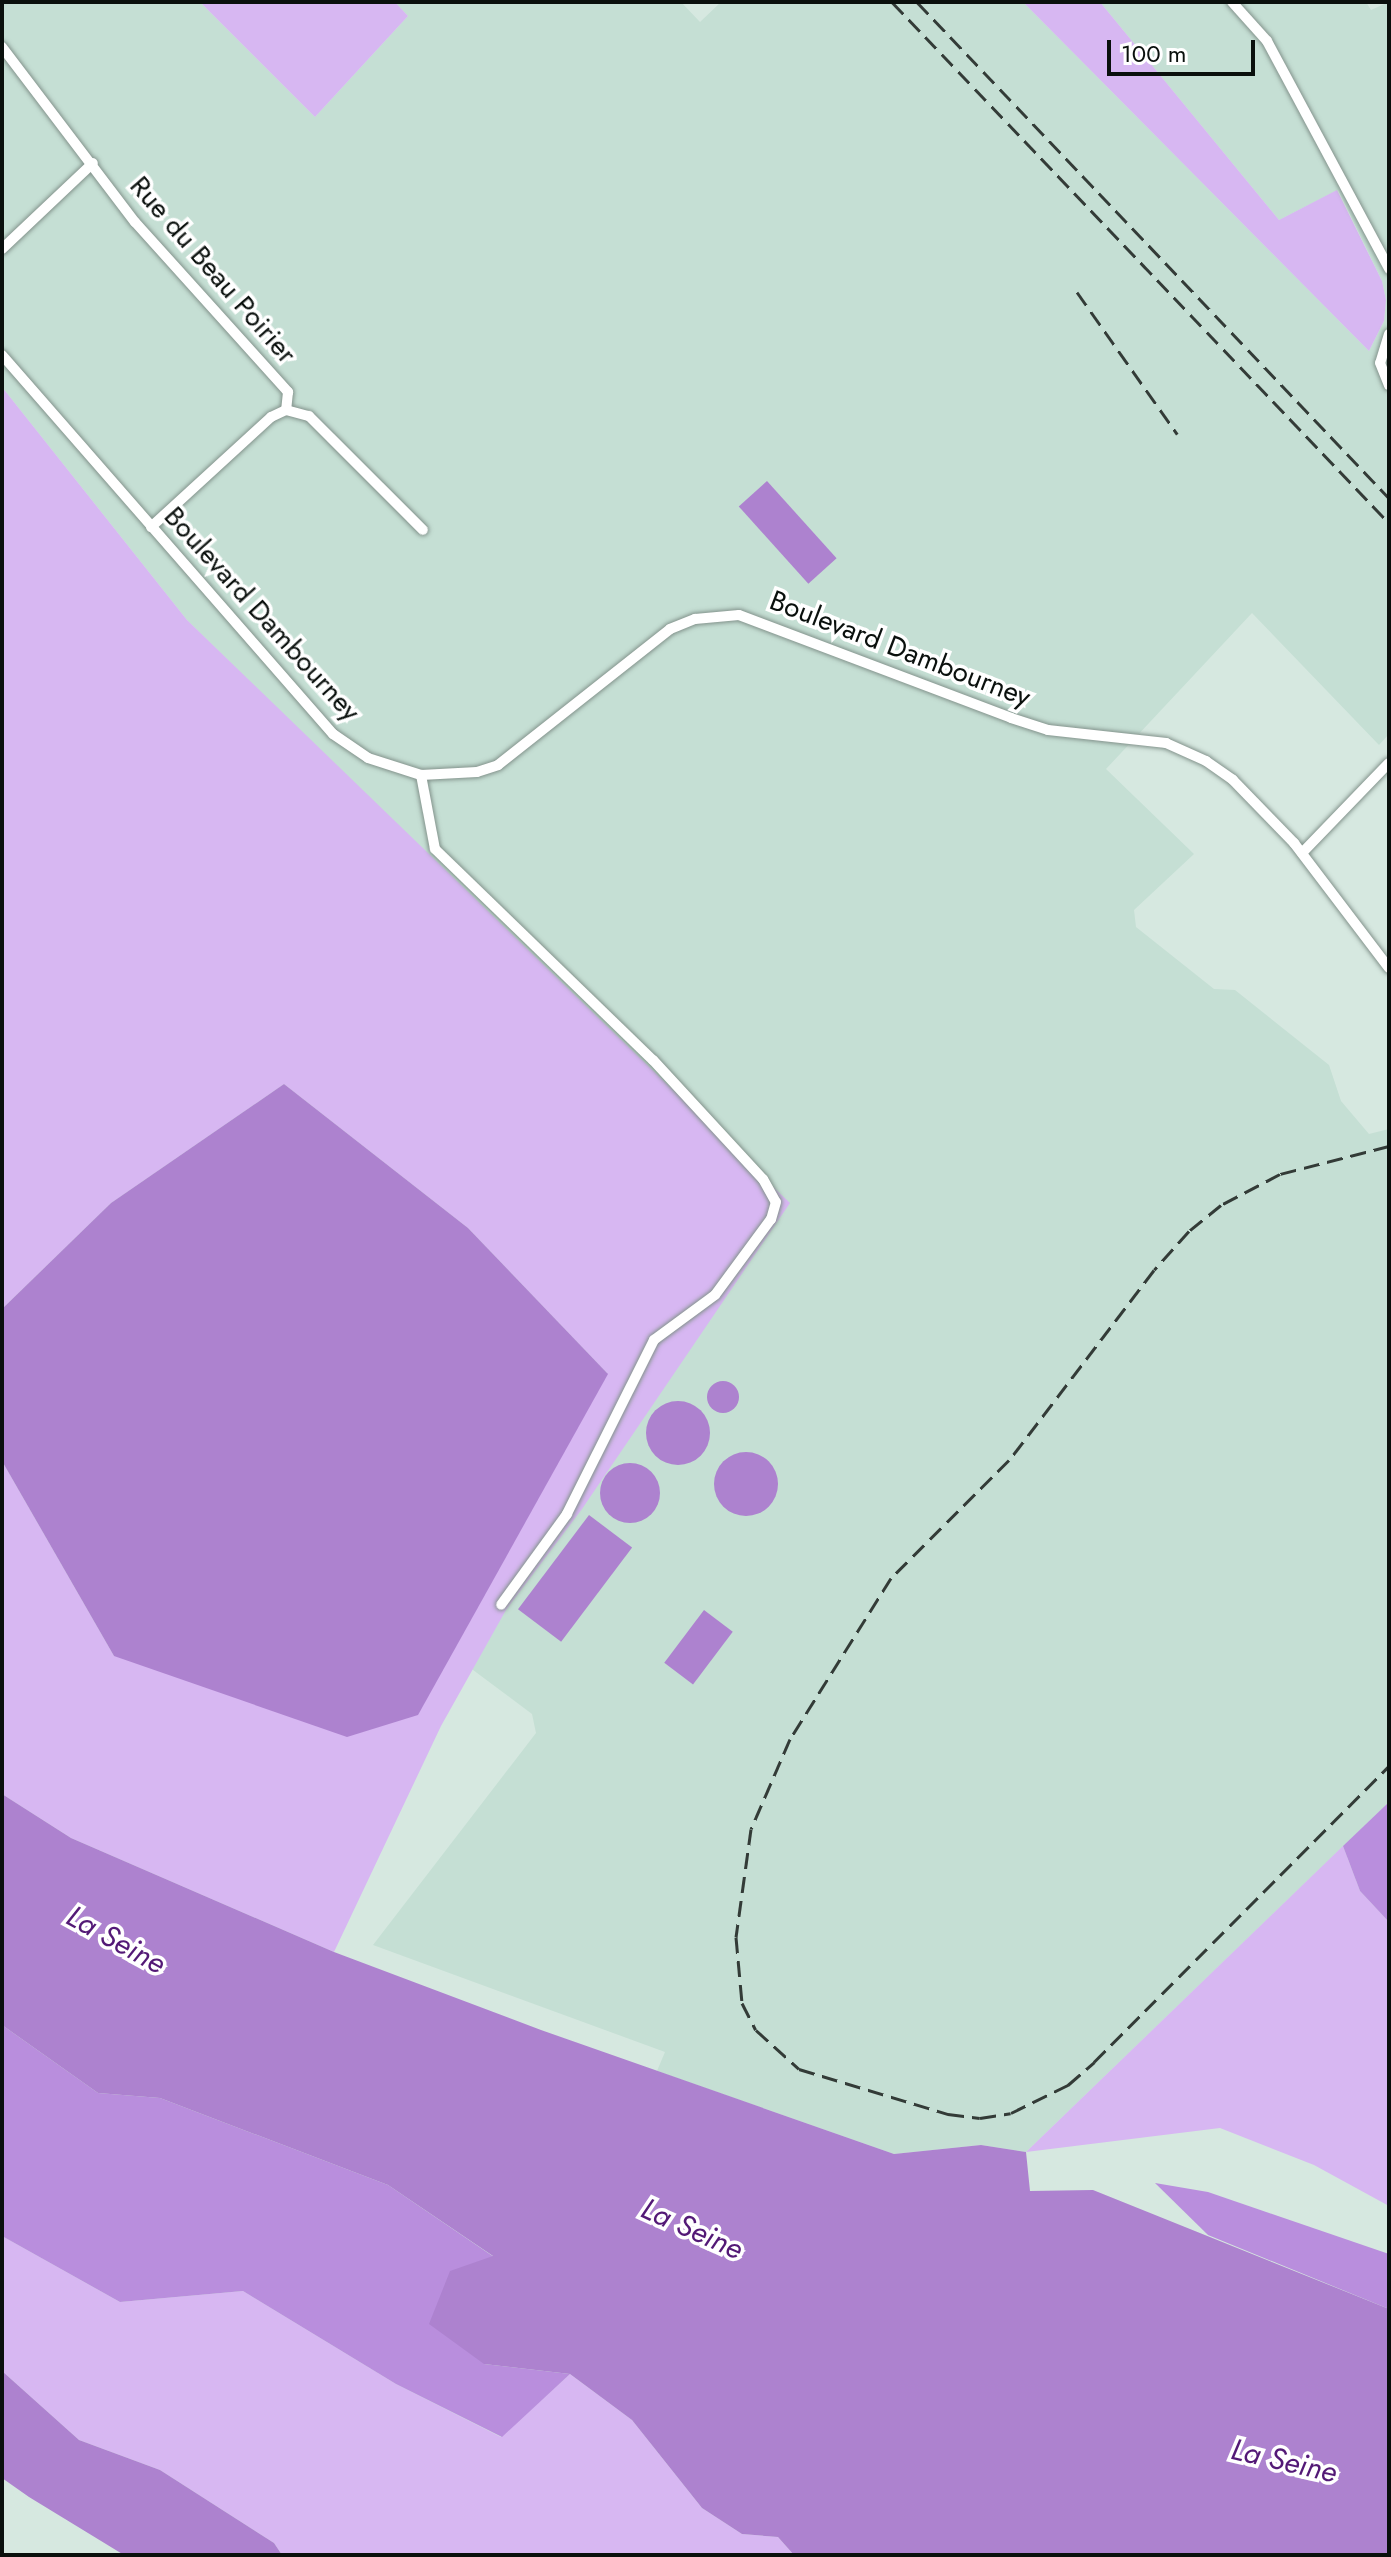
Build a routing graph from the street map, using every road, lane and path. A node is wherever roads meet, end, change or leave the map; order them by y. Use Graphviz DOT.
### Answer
graph roads {
  1 [pos="1232,2"];
  2 [pos="2,47"];
  3 [pos="93,163"];
  4 [pos="2,249"];
  5 [pos="1389,269"];
  6 [pos="1389,334"];
  7 [pos="2,355"];
  8 [pos="1389,385"];
  9 [pos="286,410"];
  10 [pos="151,527"];
  11 [pos="423,530"];
  12 [pos="1389,763"];
  13 [pos="421,775"];
  14 [pos="1302,853"];
  15 [pos="1389,968"];
  16 [pos="501,1605"];
  1 -- 5 [label="street"];
  2 -- 3 [label="street, Rue du Beau Poirier"];
  3 -- 4 [label="street, Rue du Beau Poirier"];
  3 -- 9 [label="street, Rue du Beau Poirier"];
  6 -- 8 [label="street"];
  7 -- 10 [label="street, Boulevard Dambourney"];
  9 -- 10 [label="street"];
  9 -- 11 [label="street"];
  10 -- 13 [label="street, Boulevard Dambourney"];
  12 -- 14 [label="street"];
  13 -- 14 [label="street, Boulevard Dambourney"];
  13 -- 16 [label="street"];
  14 -- 15 [label="street, Boulevard Dambourney"];
}
